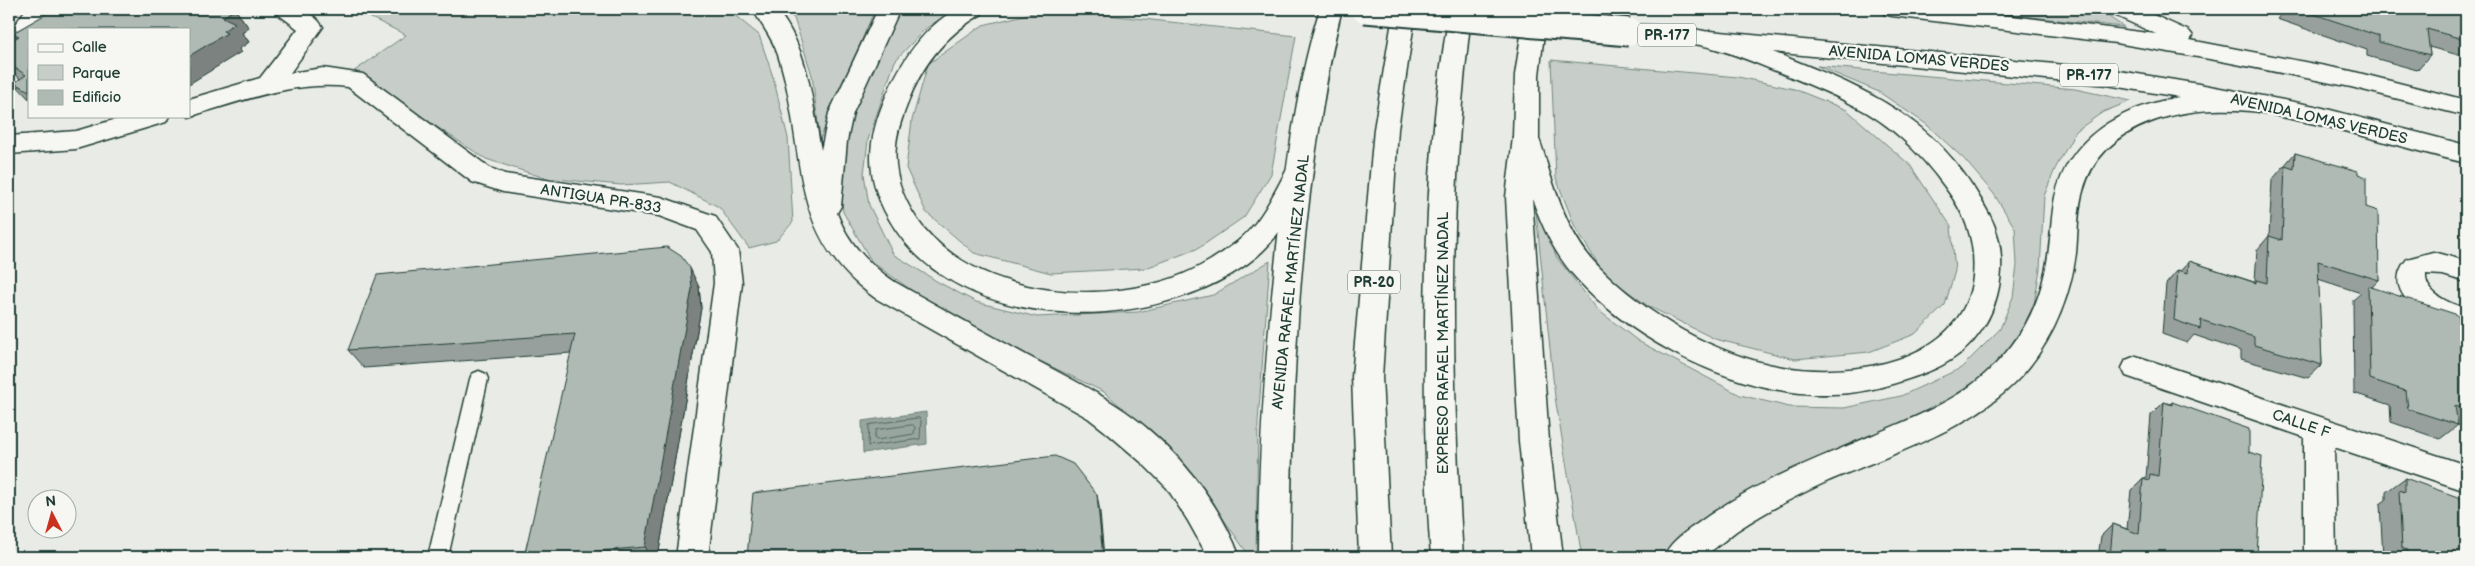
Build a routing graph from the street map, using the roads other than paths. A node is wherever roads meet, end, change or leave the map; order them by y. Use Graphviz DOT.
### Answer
graph roads {
  1 [pos="38,9"];
  2 [pos="286,9"];
  3 [pos="764,9"];
  4 [pos="889,9"];
  5 [pos="974,9"];
  6 [pos="1330,9"];
  7 [pos="1365,9"];
  8 [pos="1405,9"];
  9 [pos="1461,9"];
  10 [pos="1536,9"];
  11 [pos="1892,9"];
  12 [pos="2120,9"];
  13 [pos="1706,39"];
  14 [pos="9,50"];
  15 [pos="2221,53"];
  16 [pos="269,84"];
  17 [pos="2252,102"];
  18 [pos="190,108"];
  19 [pos="2466,108"];
  20 [pos="150,118"];
  21 [pos="1526,136"];
  22 [pos="9,145"];
  23 [pos="2466,154"];
  24 [pos="1299,171"];
  25 [pos="827,220"];
  26 [pos="2466,272"];
  27 [pos="2466,319"];
  28 [pos="2136,368"];
  29 [pos="479,379"];
  30 [pos="2319,430"];
  31 [pos="2466,478"];
  32 [pos="438,557"];
  33 [pos="692,557"];
  34 [pos="1224,557"];
  35 [pos="1274,557"];
  36 [pos="1375,557"];
  37 [pos="1447,557"];
  38 [pos="1547,557"];
  39 [pos="1680,557"];
  40 [pos="2320,557"];
  1 -- 14 [label="main road"];
  2 -- 16 [label="main road"];
  3 -- 25 [label="main road"];
  4 -- 25 [label="main road"];
  5 -- 24 [label="main road"];
  6 -- 24 [label="main road, AVENIDA RAFAEL MARTÍNEZ NADAL"];
  7 -- 13 [label="main road, AVENIDA LOMAS VERDES / PR-177, bridge"];
  8 -- 36 [label="main road, PR-20"];
  9 -- 37 [label="main road, EXPRESO RAFAEL MARTÍNEZ NADAL"];
  10 -- 21 [label="main road"];
  11 -- 15 [label="main road"];
  12 -- 15 [label="main road"];
  13 -- 17 [label="main road, AVENIDA LOMAS VERDES / PR-177"];
  13 -- 21 [label="main road"];
  15 -- 19 [label="main road"];
  16 -- 18 [label="main road, ANTIGUA PR-833"];
  16 -- 33 [label="main road, ANTIGUA PR-833"];
  17 -- 23 [label="main road, AVENIDA LOMAS VERDES / PR-177"];
  17 -- 39 [label="main road"];
  20 -- 22 [label="main road"];
  21 -- 38 [label="main road"];
  24 -- 35 [label="main road, AVENIDA RAFAEL MARTÍNEZ NADAL"];
  25 -- 34 [label="main road"];
  26 -- 27 [label="main road"];
  28 -- 30 [label="main road, CALLE F"];
  29 -- 32 [label="lane"];
  30 -- 31 [label="main road, CALLE F"];
  30 -- 40 [label="main road"];
}
